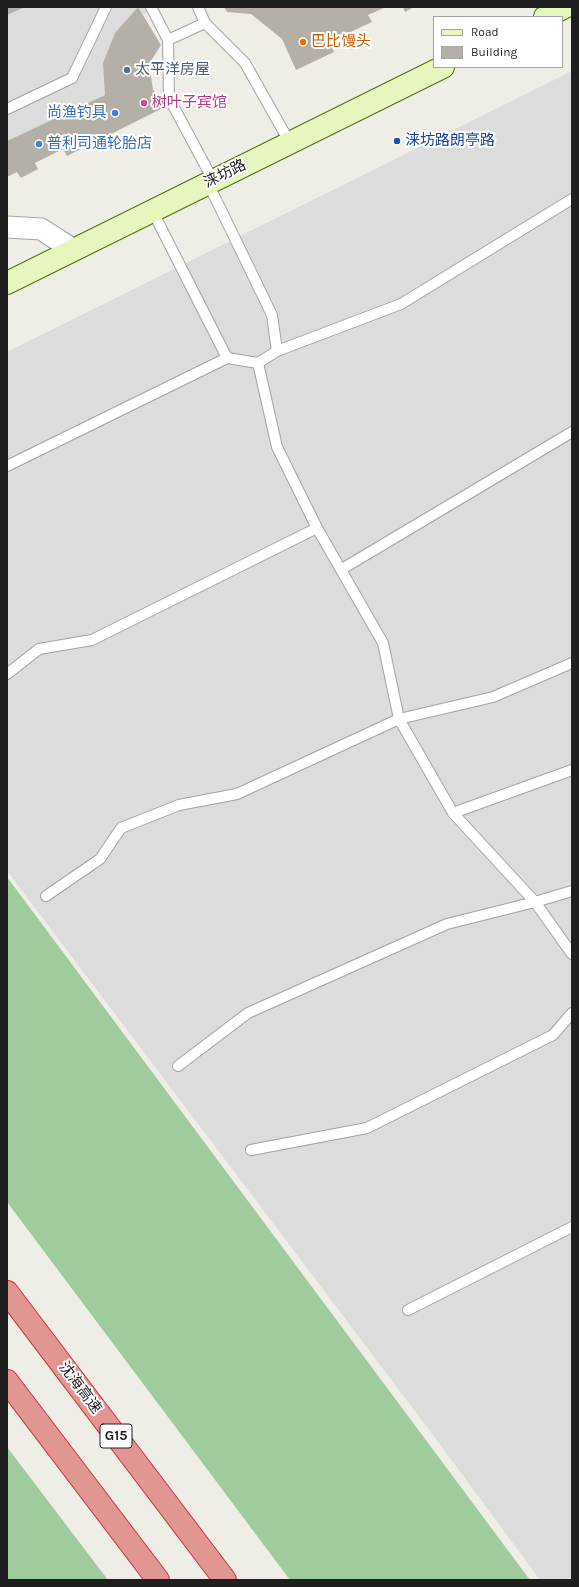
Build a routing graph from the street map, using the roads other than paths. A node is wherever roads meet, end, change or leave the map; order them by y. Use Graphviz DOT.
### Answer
graph roads {
  1 [pos="106,7"];
  2 [pos="151,7"];
  3 [pos="198,7"];
  4 [pos="565,7"];
  5 [pos="547,16"];
  6 [pos="205,23"];
  7 [pos="168,40"];
  8 [pos="441,68"];
  9 [pos="7,109"];
  10 [pos="290,143"];
  11 [pos="210,182"];
  12 [pos="572,199"];
  13 [pos="152,210"];
  14 [pos="7,227"];
  15 [pos="72,249"];
  16 [pos="7,283"];
  17 [pos="277,351"];
  18 [pos="227,358"];
  19 [pos="258,363"];
  20 [pos="572,432"];
  21 [pos="7,466"];
  22 [pos="317,528"];
  23 [pos="342,569"];
  24 [pos="572,663"];
  25 [pos="7,674"];
  26 [pos="399,719"];
  27 [pos="572,770"];
  28 [pos="453,813"];
  29 [pos="572,891"];
  30 [pos="46,896"];
  31 [pos="535,902"];
  32 [pos="572,954"];
  33 [pos="572,1013"];
  34 [pos="178,1066"];
  35 [pos="251,1150"];
  36 [pos="572,1228"];
  37 [pos="7,1292"];
  38 [pos="408,1310"];
  39 [pos="7,1381"];
  40 [pos="158,1580"];
  41 [pos="225,1580"];
  1 -- 9 [label="lane"];
  2 -- 7 [label="lane"];
  3 -- 6 [label="lane"];
  4 -- 5 [label="street"];
  6 -- 7 [label="lane"];
  6 -- 10 [label="lane"];
  7 -- 11 [label="lane"];
  8 -- 10 [label="street, 涞坊路"];
  10 -- 11 [label="street, 涞坊路"];
  11 -- 13 [label="street, 涞坊路"];
  11 -- 17 [label="lane"];
  12 -- 17 [label="lane"];
  13 -- 15 [label="street, 涞坊路"];
  13 -- 18 [label="lane"];
  14 -- 15 [label="street"];
  15 -- 16 [label="street, 涞坊路"];
  17 -- 19 [label="lane"];
  18 -- 19 [label="lane"];
  18 -- 21 [label="lane"];
  19 -- 22 [label="lane"];
  20 -- 23 [label="lane"];
  22 -- 23 [label="lane"];
  22 -- 25 [label="lane"];
  23 -- 26 [label="lane"];
  24 -- 26 [label="lane"];
  26 -- 28 [label="lane"];
  26 -- 30 [label="lane"];
  27 -- 28 [label="lane"];
  28 -- 31 [label="lane"];
  29 -- 31 [label="lane"];
  31 -- 32 [label="lane"];
  31 -- 34 [label="lane"];
  33 -- 35 [label="lane"];
  36 -- 38 [label="lane"];
  37 -- 41 [label="highway, 沈海高速 / G15"];
  39 -- 40 [label="highway"];
}
